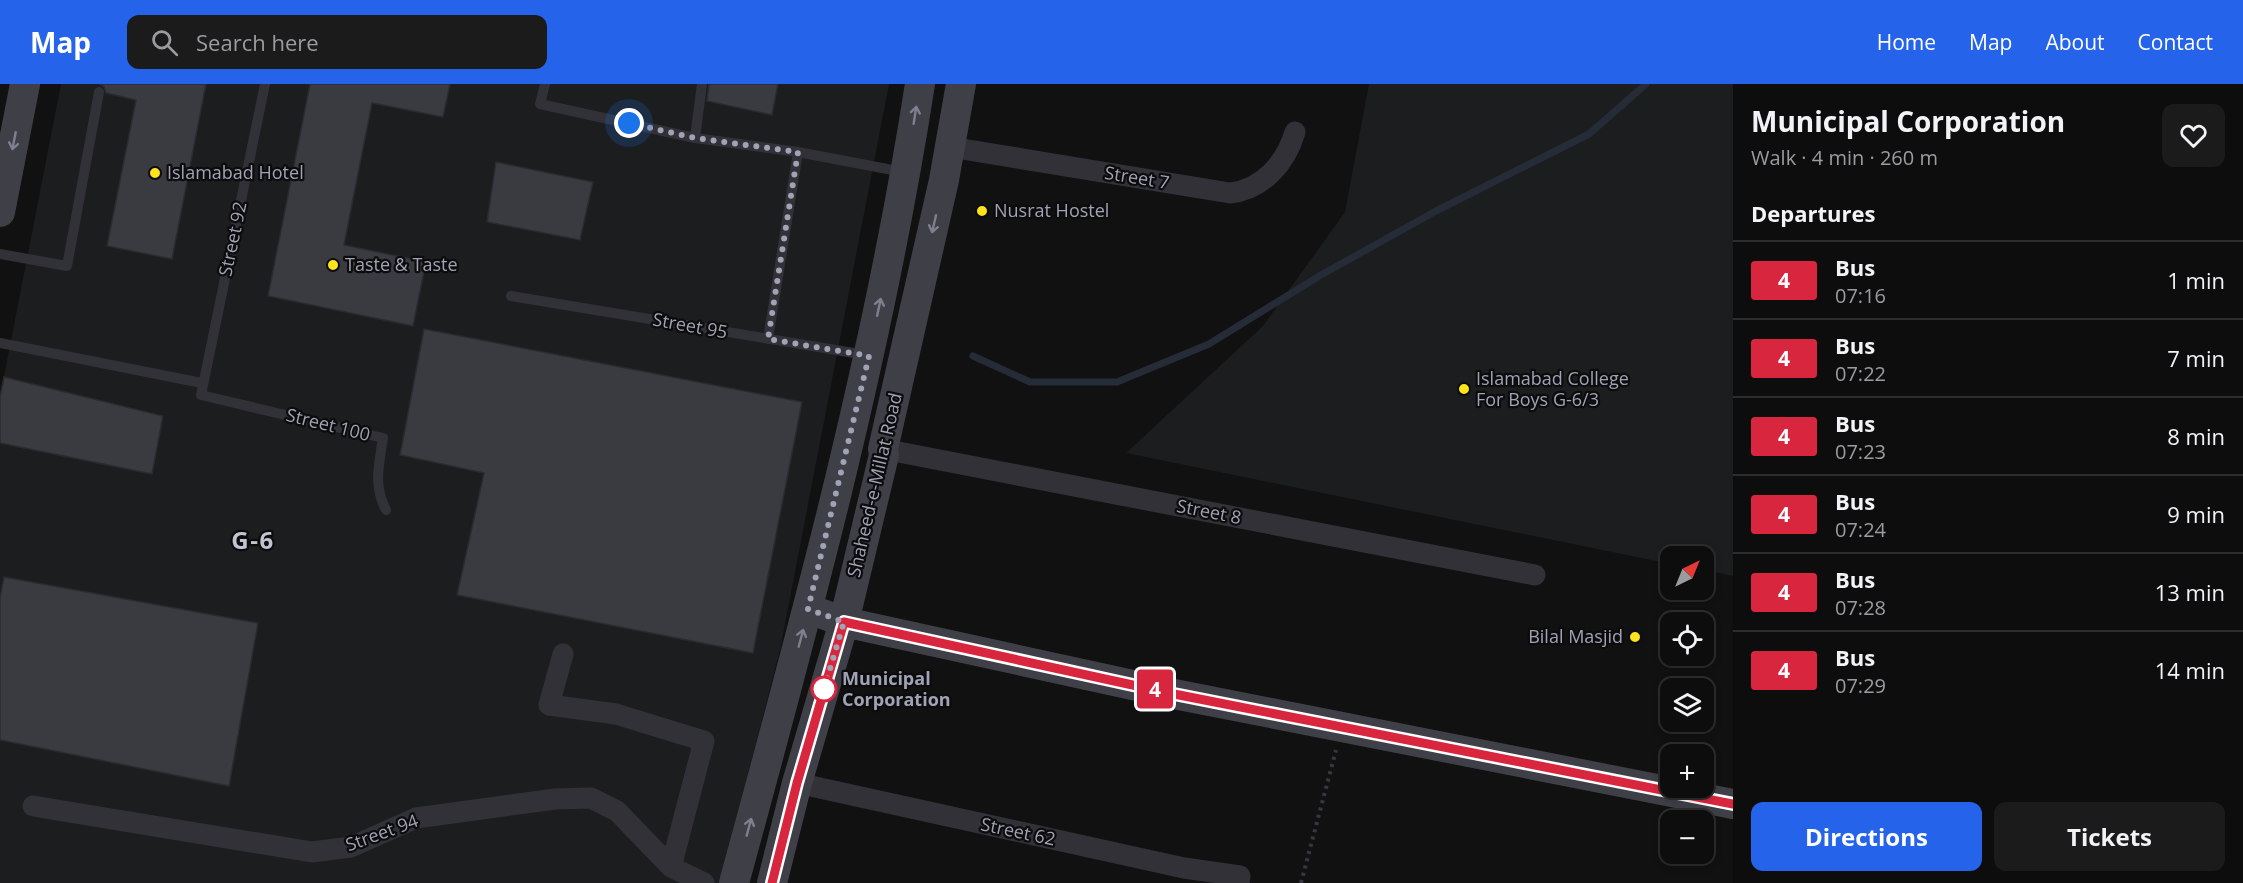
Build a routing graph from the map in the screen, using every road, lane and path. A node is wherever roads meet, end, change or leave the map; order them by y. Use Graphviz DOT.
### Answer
graph roads {
  1 [pos="25,84"];
  2 [pos="265,84"];
  3 [pos="545,84"];
  4 [pos="702,84"];
  5 [pos="920,84"];
  6 [pos="961,84"];
  7 [pos="99,92"];
  8 [pos="1294,132"];
  9 [pos="695,138"];
  10 [pos="950,147"];
  11 [pos="798,152"];
  12 [pos="906,173"];
  13 [pos="944,180"];
  14 [pos="0,212"];
  15 [pos="0,254"];
  16 [pos="511,296"];
  17 [pos="768,339"];
  18 [pos="0,343"];
  19 [pos="869,356"];
  20 [pos="202,383"];
  21 [pos="201,395"];
  22 [pos="883,449"];
  23 [pos="386,510"];
  24 [pos="1535,575"];
  25 [pos="808,609"];
  26 [pos="844,622"];
  27 [pos="563,654"];
  28 [pos="1342,727"];
  29 [pos="797,783"];
  30 [pos="1733,804"];
  31 [pos="33,806"];
  32 [pos="671,867"];
  33 [pos="1182,875"];
  34 [pos="1239,880"];
  35 [pos="704,883"];
  36 [pos="734,883"];
  37 [pos="772,883"];
  38 [pos="1301,883"];
  1 -- 14 [label="main road, one-way"];
  2 -- 20 [label="lane, Street 92"];
  3 -- 9 [label="lane"];
  4 -- 9 [label="lane"];
  12 -- 5 [label="main road, Shaheed-e-Millat Road, one-way"];
  6 -- 10 [label="main road, Shaheed-e-Millat Road"];
  7 -- 15 [label="lane"];
  8 -- 10 [label="street, Street 7"];
  9 -- 11 [label="lane"];
  10 -- 13 [label="main road, Shaheed-e-Millat Road"];
  11 -- 12 [label="lane"];
  11 -- 17 [label="lane"];
  12 -- 13 [label="main road"];
  19 -- 12 [label="main road, Shaheed-e-Millat Road, one-way"];
  13 -- 22 [label="main road, Shaheed-e-Millat Road, one-way"];
  16 -- 17 [label="lane, Street 95"];
  17 -- 19 [label="lane, Street 95"];
  18 -- 20 [label="lane"];
  19 -- 25 [label="main road, Shaheed-e-Millat Road"];
  20 -- 21 [label="lane, Street 92"];
  21 -- 23 [label="lane, Street 100"];
  22 -- 24 [label="street, Street 8"];
  22 -- 26 [label="main road, Shaheed-e-Millat Road"];
  25 -- 26 [label="main road"];
  36 -- 25 [label="main road, Shaheed-e-Millat Road, one-way"];
  26 -- 28 [label="main road"];
  26 -- 29 [label="main road, Shaheed-e-Millat Road"];
  27 -- 32 [label="street"];
  28 -- 30 [label="main road"];
  28 -- 38 [label="path"];
  29 -- 33 [label="street, Street 62"];
  29 -- 37 [label="main road, Shaheed-e-Millat Road"];
  31 -- 32 [label="street, Street 94"];
  32 -- 35 [label="street, Street 94"];
  33 -- 34 [label="street, Street 62"];
}
